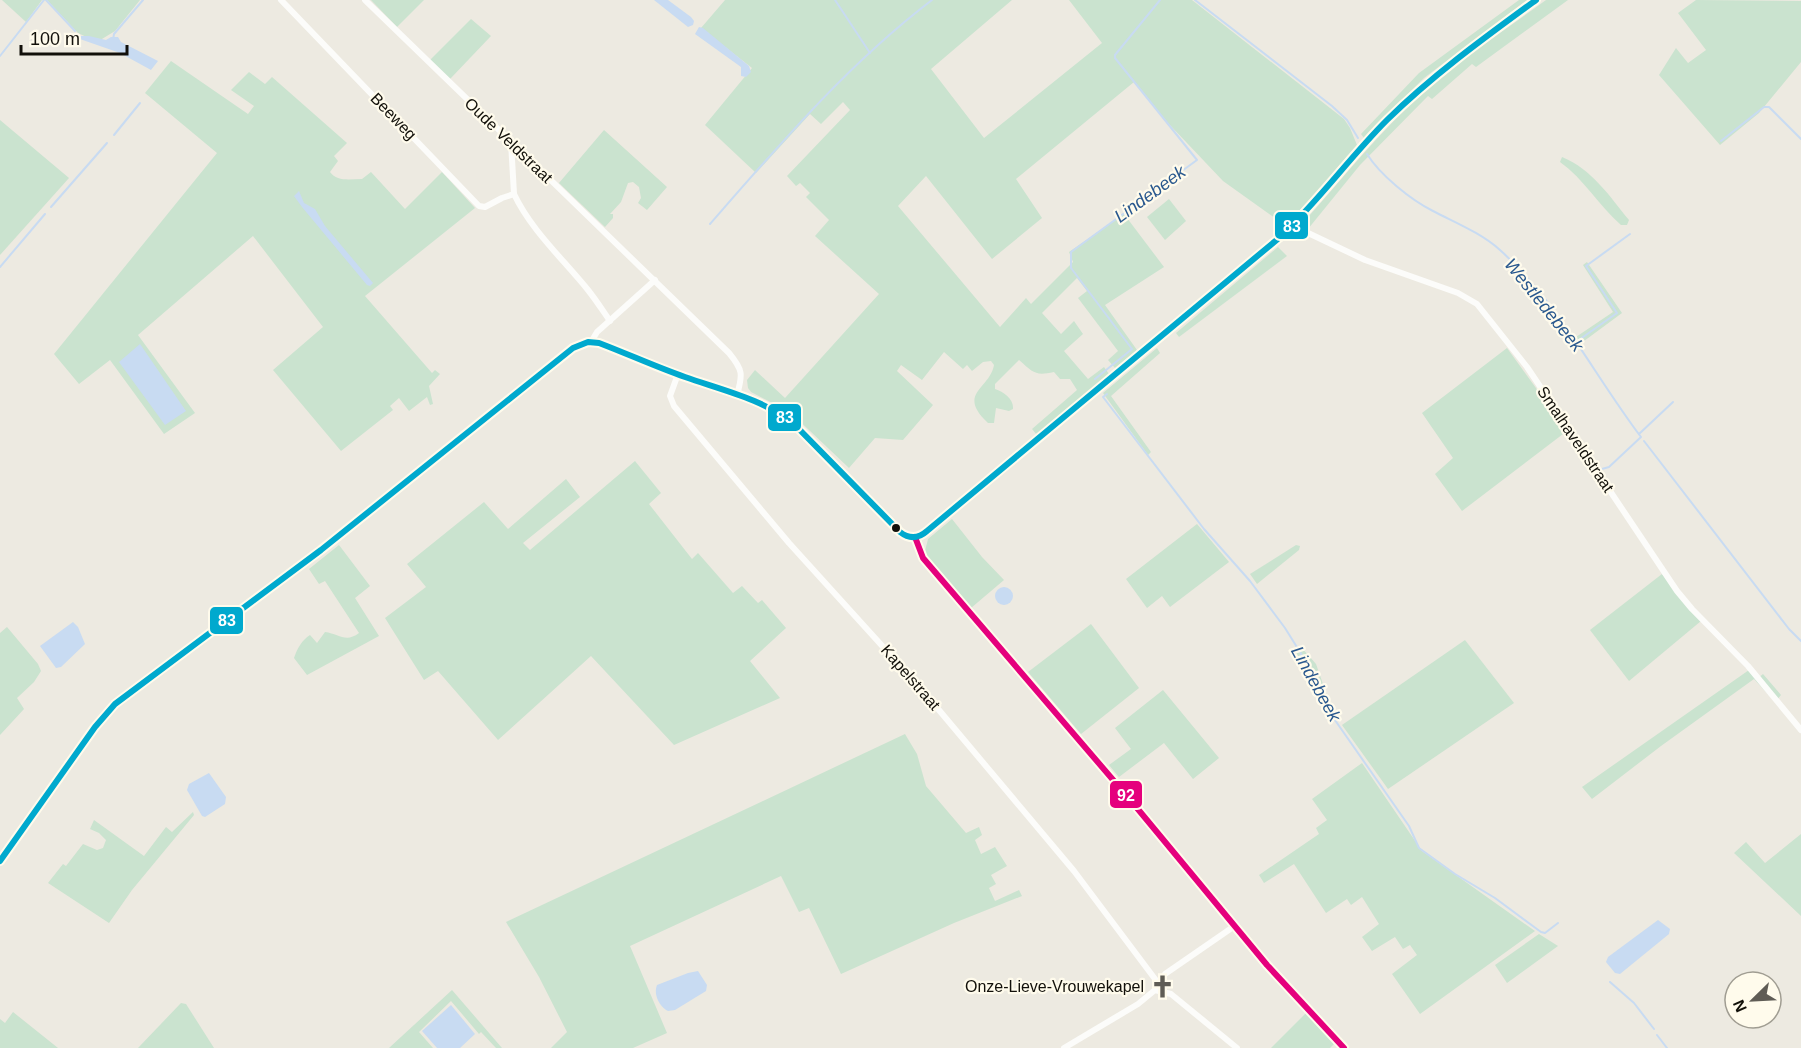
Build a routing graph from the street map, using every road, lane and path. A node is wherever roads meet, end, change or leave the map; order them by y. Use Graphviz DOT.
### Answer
graph roads {
  1 [pos="281,0"];
  2 [pos="365,0"];
  3 [pos="1536,0"];
  4 [pos="511,142"];
  5 [pos="514,194"];
  6 [pos="1294,224"];
  7 [pos="655,280"];
  8 [pos="610,321"];
  9 [pos="591,342"];
  10 [pos="678,374"];
  11 [pos="737,395"];
  12 [pos="915,537"];
  13 [pos="1801,730"];
  14 [pos="0,861"];
  15 [pos="1236,925"];
  16 [pos="1158,983"];
  17 [pos="1155,990"];
  18 [pos="1064,1048"];
  19 [pos="1237,1048"];
  20 [pos="1344,1048"];
  1 -- 5 [label="street, Beeweg"];
  2 -- 4 [label="street, Oude Veldstraat"];
  3 -- 6 [label="main road"];
  4 -- 5 [label="street"];
  4 -- 7 [label="street, Oude Veldstraat"];
  5 -- 8 [label="street"];
  6 -- 12 [label="main road"];
  6 -- 13 [label="street, Smalhaveldstraat"];
  7 -- 8 [label="street"];
  7 -- 11 [label="street, Oude Veldstraat"];
  8 -- 9 [label="street"];
  9 -- 10 [label="main road"];
  9 -- 14 [label="main road"];
  10 -- 11 [label="main road"];
  10 -- 16 [label="street, Kapelstraat"];
  11 -- 12 [label="main road"];
  12 -- 15 [label="street"];
  15 -- 16 [label="street"];
  15 -- 20 [label="street"];
  16 -- 17 [label="street"];
  17 -- 18 [label="street"];
  17 -- 19 [label="street"];
}
